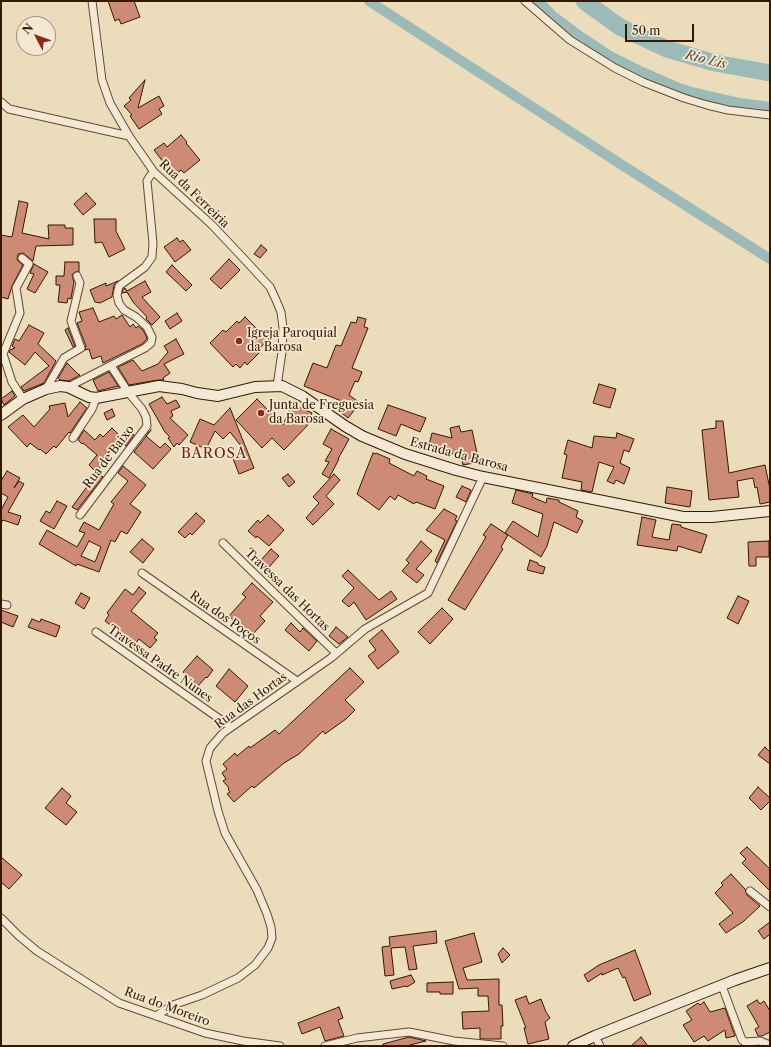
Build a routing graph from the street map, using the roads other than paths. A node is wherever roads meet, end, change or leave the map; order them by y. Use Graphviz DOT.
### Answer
graph roads {
  1 [pos="92,1"];
  2 [pos="525,1"];
  3 [pos="1,102"];
  4 [pos="770,115"];
  5 [pos="129,136"];
  6 [pos="154,172"];
  7 [pos="22,258"];
  8 [pos="77,276"];
  9 [pos="110,366"];
  10 [pos="277,386"];
  11 [pos="68,387"];
  12 [pos="46,389"];
  13 [pos="128,392"];
  14 [pos="96,398"];
  15 [pos="24,399"];
  16 [pos="1,415"];
  17 [pos="73,438"];
  18 [pos="483,477"];
  19 [pos="770,511"];
  20 [pos="80,515"];
  21 [pos="223,543"];
  22 [pos="142,573"];
  23 [pos="96,632"];
  24 [pos="336,653"];
  25 [pos="297,681"];
  26 [pos="231,727"];
  27 [pos="750,891"];
  28 [pos="770,907"];
  29 [pos="1,918"];
  30 [pos="770,968"];
  31 [pos="722,986"];
  32 [pos="156,1016"];
  33 [pos="595,1036"];
  34 [pos="770,1045"];
  35 [pos="280,1046"];
  36 [pos="325,1046"];
  37 [pos="503,1046"];
  38 [pos="573,1046"];
  39 [pos="600,1046"];
  1 -- 5 [label="street, Rua da Ferreiria"];
  2 -- 4 [label="street"];
  3 -- 5 [label="street"];
  5 -- 6 [label="street, Rua da Ferreiria"];
  6 -- 9 [label="street"];
  6 -- 10 [label="street, Rua da Ferreiria"];
  7 -- 15 [label="street"];
  8 -- 12 [label="street"];
  9 -- 11 [label="street"];
  9 -- 13 [label="street"];
  10 -- 13 [label="street, Estrada da Barosa"];
  10 -- 18 [label="street, Estrada da Barosa"];
  11 -- 12 [label="street"];
  11 -- 14 [label="street"];
  12 -- 15 [label="street"];
  13 -- 14 [label="street, Estrada da Barosa"];
  13 -- 20 [label="street, Rua de Baixo"];
  14 -- 17 [label="street"];
  15 -- 16 [label="street"];
  18 -- 19 [label="street, Estrada da Barosa"];
  18 -- 24 [label="street, Rua das Hortas"];
  21 -- 24 [label="street, Travessa das Hortas"];
  22 -- 25 [label="street, Rua dos Poços"];
  23 -- 26 [label="street, Travessa Padre Nunes"];
  24 -- 25 [label="street, Rua das Hortas"];
  25 -- 26 [label="street, Rua das Hortas"];
  26 -- 32 [label="street, Rua das Hortas"];
  27 -- 28 [label="street"];
  29 -- 32 [label="street, Rua do Moreiro"];
  30 -- 31 [label="street"];
  31 -- 33 [label="street"];
  31 -- 34 [label="street"];
  32 -- 35 [label="street, Rua do Moreiro"];
  33 -- 38 [label="street"];
  33 -- 39 [label="street"];
  36 -- 37 [label="street"];
}
